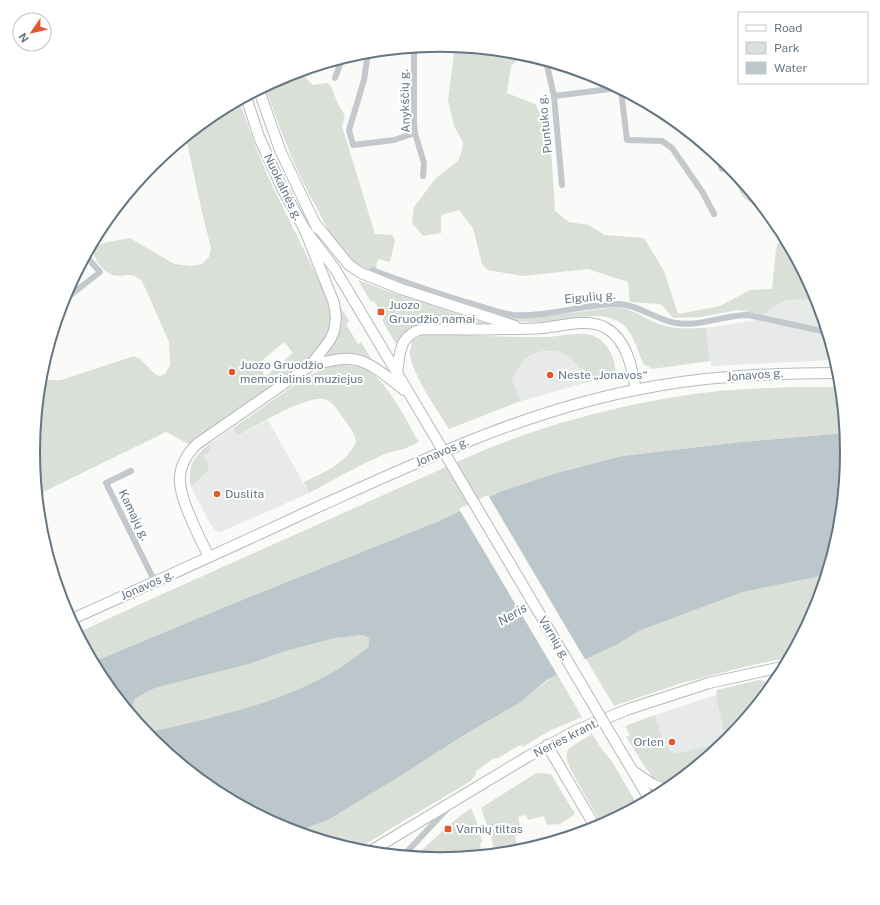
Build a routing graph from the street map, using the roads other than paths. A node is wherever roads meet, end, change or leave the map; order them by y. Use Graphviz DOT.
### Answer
graph roads {
  1 [pos="414,53"];
  2 [pos="367,59"];
  3 [pos="340,65"];
  4 [pos="547,67"];
  5 [pos="335,78"];
  6 [pos="607,89"];
  7 [pos="261,95"];
  8 [pos="554,96"];
  9 [pos="622,96"];
  10 [pos="248,102"];
  11 [pos="416,133"];
  12 [pos="423,176"];
  13 [pos="562,185"];
  14 [pos="714,214"];
  15 [pos="314,222"];
  16 [pos="304,228"];
  17 [pos="90,260"];
  18 [pos="335,269"];
  19 [pos="372,270"];
  20 [pos="402,285"];
  21 [pos="73,293"];
  22 [pos="519,328"];
  23 [pos="821,331"];
  24 [pos="312,365"];
  25 [pos="397,373"];
  26 [pos="832,373"];
  27 [pos="636,390"];
  28 [pos="409,394"];
  29 [pos="422,415"];
  30 [pos="131,471"];
  31 [pos="209,557"];
  32 [pos="155,582"];
  33 [pos="76,618"];
  34 [pos="776,670"];
  35 [pos="547,745"];
  36 [pos="633,771"];
  37 [pos="658,787"];
  38 [pos="647,795"];
  39 [pos="456,799"];
  40 [pos="593,822"];
  41 [pos="377,847"];
  42 [pos="407,851"];
  1 -- 11 [label="street, Anykščių g."];
  2 -- 11 [label="street"];
  3 -- 5 [label="street"];
  4 -- 8 [label="street, Puntuko g."];
  6 -- 8 [label="street"];
  7 -- 15 [label="main road, Nuokalnės g."];
  8 -- 13 [label="street, Puntuko g."];
  9 -- 14 [label="street"];
  10 -- 16 [label="main road, Nuokalnės g."];
  11 -- 12 [label="street, Anykščių g."];
  15 -- 18 [label="main road, Nuokalnės g."];
  15 -- 20 [label="main road"];
  16 -- 18 [label="main road, Nuokalnės g."];
  16 -- 24 [label="main road"];
  17 -- 21 [label="street"];
  18 -- 25 [label="main road, Nuokalnės g."];
  19 -- 20 [label="street, Eigulių g."];
  20 -- 22 [label="main road"];
  20 -- 23 [label="street, Eigulių g."];
  22 -- 25 [label="main road"];
  22 -- 27 [label="main road"];
  24 -- 28 [label="main road"];
  24 -- 31 [label="main road"];
  25 -- 28 [label="main road, Nuokalnės g."];
  26 -- 27 [label="main road, Jonavos g."];
  27 -- 31 [label="main road, Jonavos g."];
  28 -- 29 [label="main road, Nuokalnės g."];
  29 -- 36 [label="main road, Varnių g., bridge"];
  30 -- 32 [label="street, Kamajų g."];
  31 -- 32 [label="main road, Jonavos g."];
  32 -- 33 [label="main road, Jonavos g."];
  34 -- 35 [label="main road, Neries krant."];
  35 -- 39 [label="main road, Neries krant."];
  35 -- 40 [label="main road"];
  36 -- 37 [label="main road"];
  36 -- 38 [label="main road, Varnių g."];
  39 -- 41 [label="main road, Neries krant."];
  39 -- 42 [label="street"];
}
